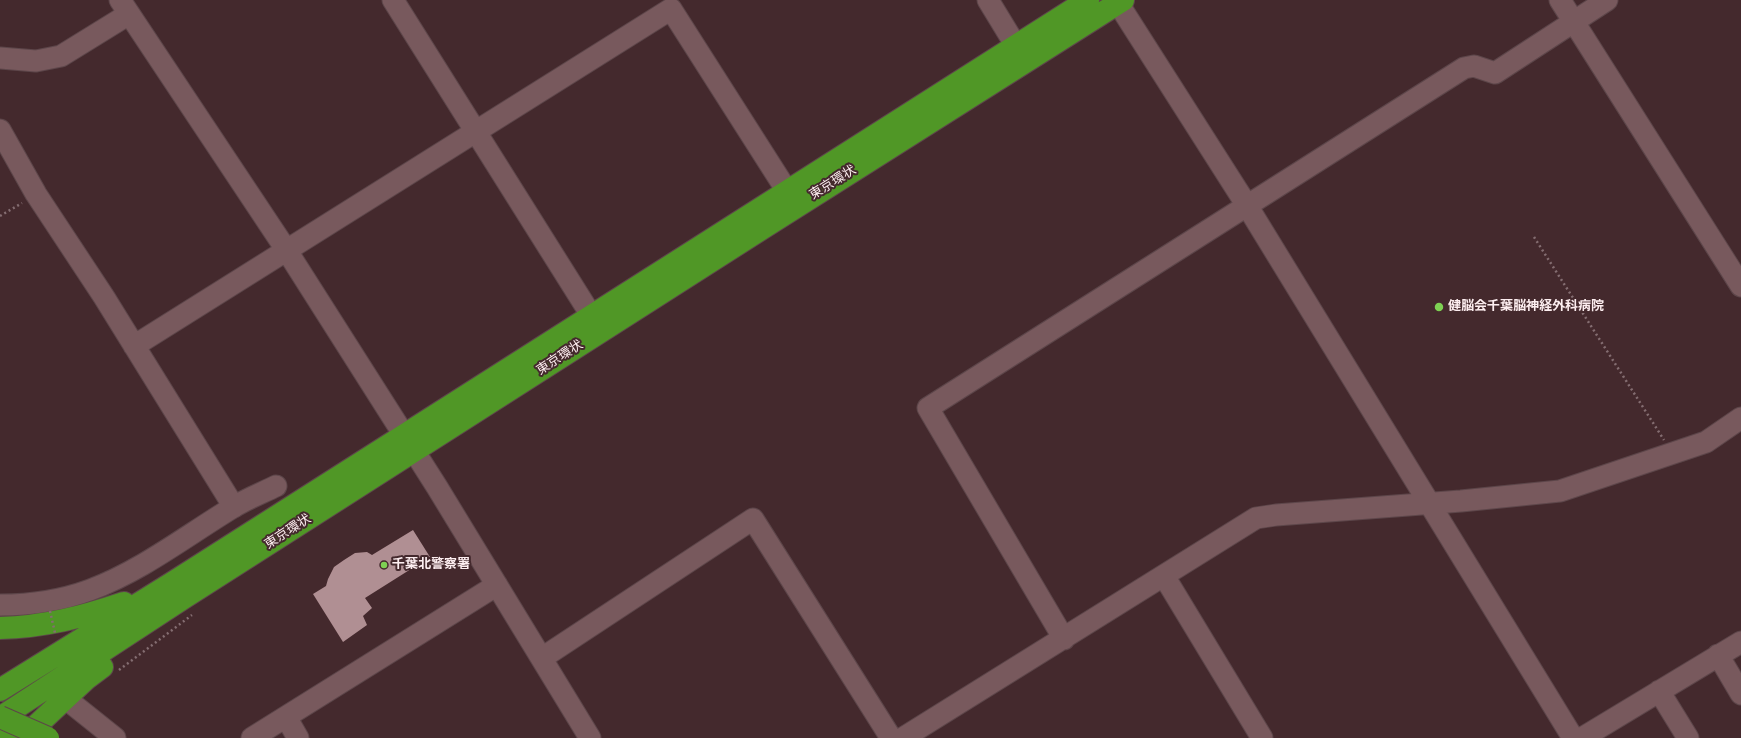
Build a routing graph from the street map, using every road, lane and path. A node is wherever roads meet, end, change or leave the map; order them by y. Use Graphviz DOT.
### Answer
graph roads {
  1 [pos="393,0"];
  2 [pos="988,0"];
  3 [pos="1088,0"];
  4 [pos="1560,0"];
  5 [pos="1607,0"];
  6 [pos="1119,1"];
  7 [pos="125,7"];
  8 [pos="1574,22"];
  9 [pos="1016,46"];
  10 [pos="0,58"];
  11 [pos="0,130"];
  12 [pos="475,132"];
  13 [pos="788,191"];
  14 [pos="36,194"];
  15 [pos="1246,204"];
  16 [pos="0,216"];
  17 [pos="1534,237"];
  18 [pos="287,251"];
  19 [pos="1741,286"];
  20 [pos="591,315"];
  21 [pos="134,346"];
  22 [pos="1741,418"];
  23 [pos="409,443"];
  24 [pos="1673,454"];
  25 [pos="276,486"];
  26 [pos="1428,503"];
  27 [pos="234,507"];
  28 [pos="1164,576"];
  29 [pos="497,585"];
  30 [pos="184,598"];
  31 [pos="0,605"];
  32 [pos="50,611"];
  33 [pos="0,628"];
  34 [pos="55,633"];
  35 [pos="1064,639"];
  36 [pos="1741,642"];
  37 [pos="1718,655"];
  38 [pos="542,658"];
  39 [pos="115,673"];
  40 [pos="0,690"];
  41 [pos="1659,691"];
  42 [pos="1741,694"];
  43 [pos="65,698"];
  44 [pos="286,717"];
  45 [pos="0,718"];
  46 [pos="0,733"];
  47 [pos="12,738"];
  48 [pos="23,738"];
  49 [pos="48,738"];
  50 [pos="115,738"];
  51 [pos="252,738"];
  52 [pos="298,738"];
  53 [pos="590,738"];
  54 [pos="891,738"];
  55 [pos="903,738"];
  56 [pos="1262,738"];
  57 [pos="1573,738"];
  58 [pos="1582,738"];
  59 [pos="1688,738"];
  1 -- 12 [label="street"];
  2 -- 9 [label="street"];
  3 -- 9 [label="highway, 東京環状"];
  4 -- 8 [label="street"];
  5 -- 8 [label="street"];
  6 -- 15 [label="street"];
  6 -- 23 [label="highway, 東京環状"];
  7 -- 10 [label="street"];
  7 -- 18 [label="street"];
  8 -- 15 [label="street"];
  8 -- 19 [label="street"];
  9 -- 13 [label="highway, 東京環状"];
  11 -- 14 [label="street"];
  12 -- 13 [label="street"];
  12 -- 18 [label="street"];
  12 -- 20 [label="street"];
  13 -- 20 [label="highway, 東京環状"];
  14 -- 16 [label="path"];
  14 -- 21 [label="street"];
  15 -- 26 [label="street"];
  15 -- 35 [label="street"];
  17 -- 24 [label="path"];
  18 -- 21 [label="street"];
  18 -- 23 [label="street"];
  20 -- 23 [label="highway, 東京環状"];
  21 -- 27 [label="street"];
  22 -- 24 [label="street"];
  23 -- 29 [label="street"];
  23 -- 30 [label="highway, 東京環状"];
  24 -- 26 [label="street"];
  25 -- 27 [label="street"];
  26 -- 28 [label="street"];
  26 -- 57 [label="street"];
  27 -- 31 [label="street"];
  28 -- 35 [label="street"];
  28 -- 56 [label="street"];
  29 -- 38 [label="street"];
  29 -- 44 [label="street"];
  30 -- 33 [label="highway"];
  30 -- 39 [label="path"];
  30 -- 40 [label="highway, 東京環状"];
  30 -- 43 [label="highway"];
  30 -- 45 [label="highway, 東京環状"];
  32 -- 34 [label="path, bridge"];
  35 -- 55 [label="street"];
  36 -- 37 [label="street"];
  37 -- 41 [label="street"];
  37 -- 42 [label="street"];
  38 -- 53 [label="street"];
  38 -- 54 [label="street"];
  41 -- 58 [label="street"];
  41 -- 59 [label="street"];
  43 -- 48 [label="highway"];
  43 -- 50 [label="street"];
  44 -- 51 [label="street"];
  44 -- 52 [label="street"];
  45 -- 49 [label="highway, bridge"];
  46 -- 47 [label="highway"];
}
